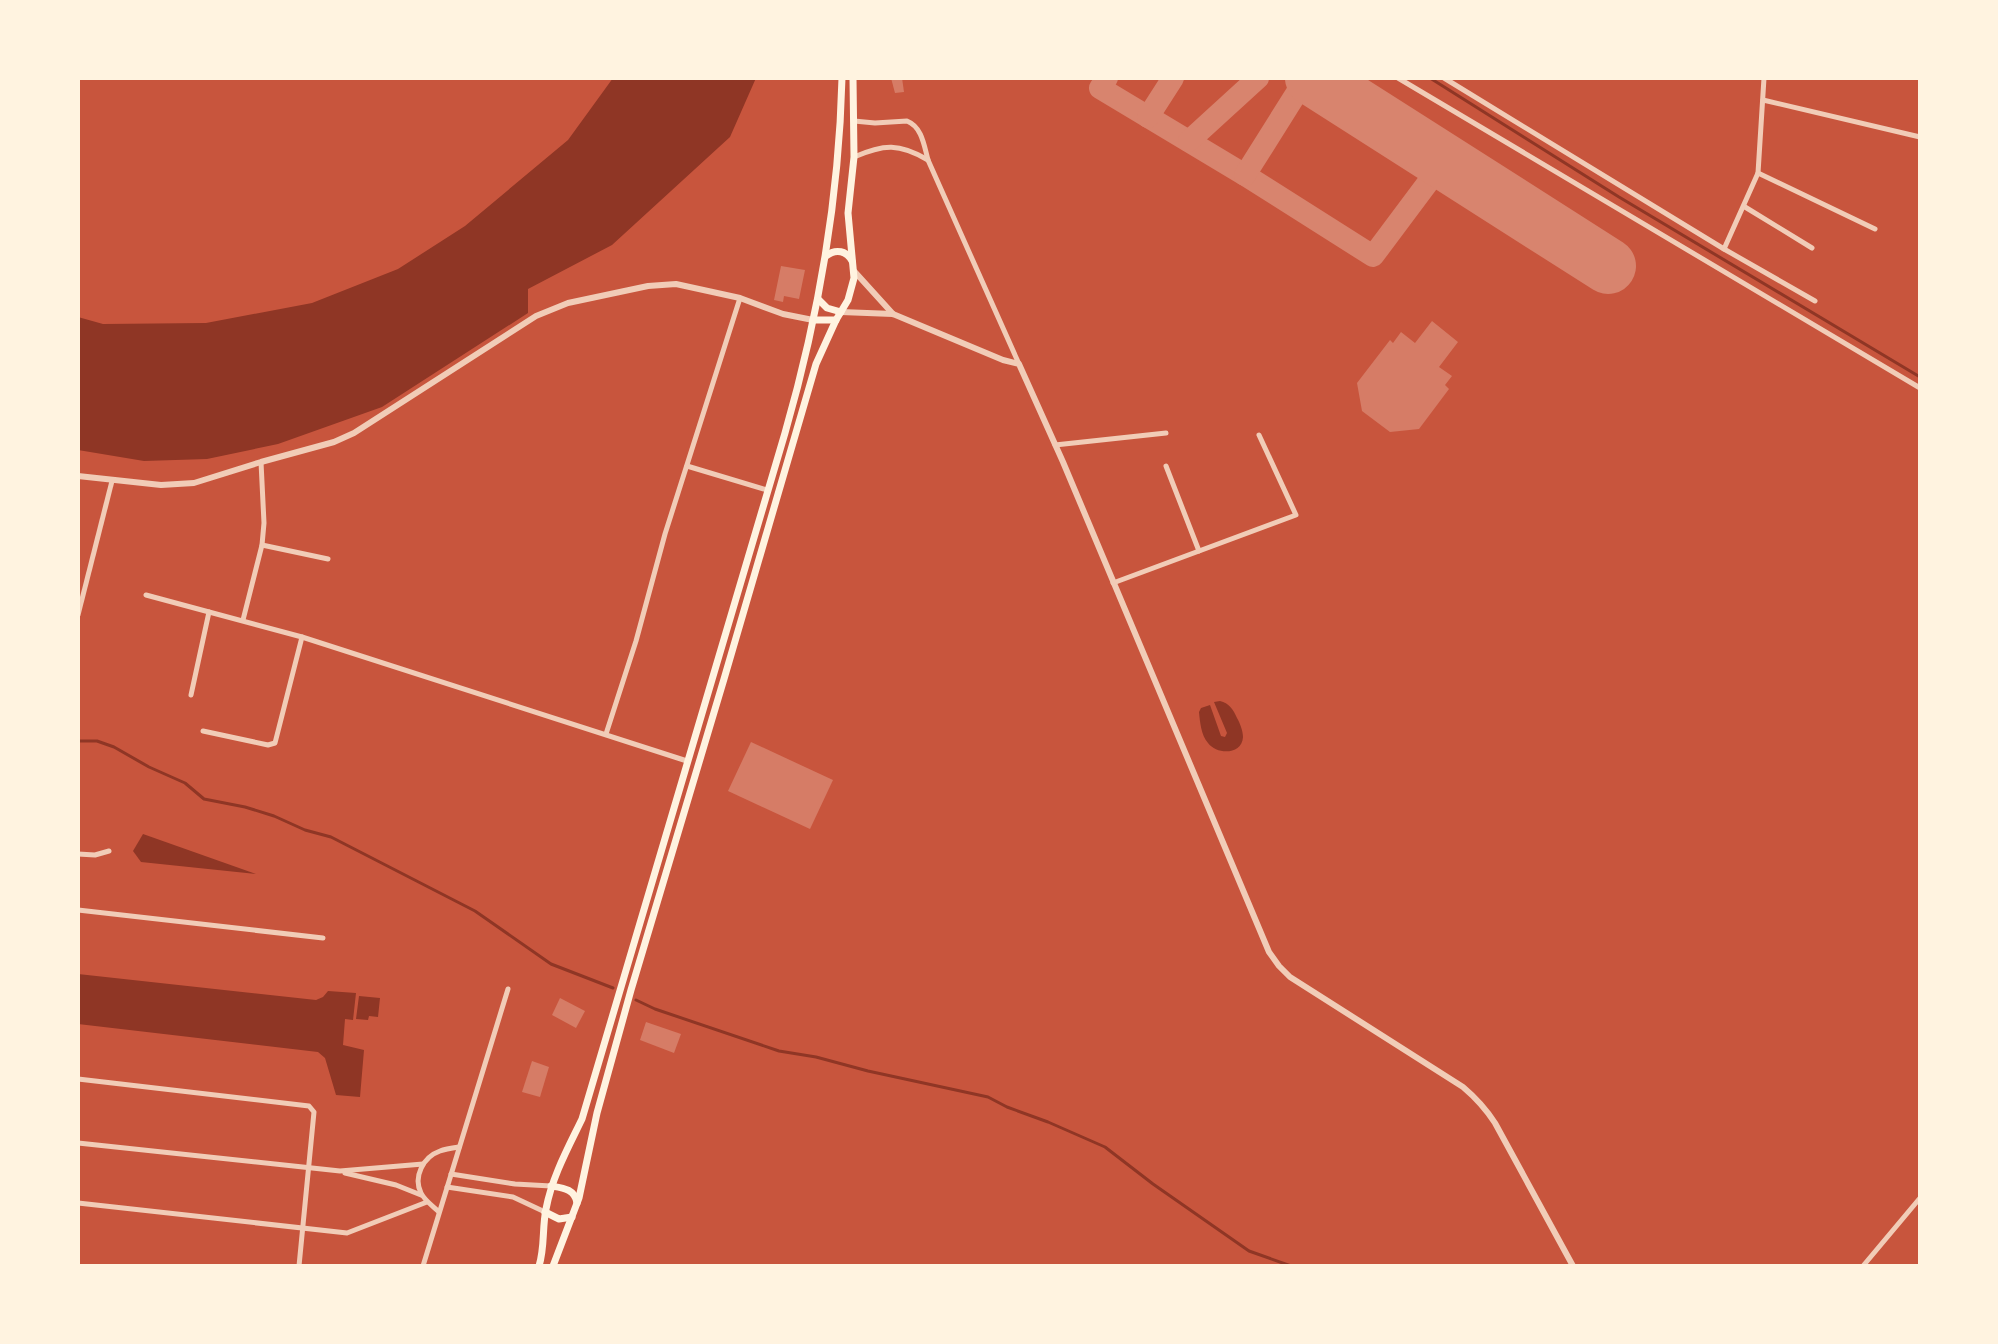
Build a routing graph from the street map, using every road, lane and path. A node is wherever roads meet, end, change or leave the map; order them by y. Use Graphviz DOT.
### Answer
graph roads {
  1 [pos="842,78"];
  2 [pos="853,78"];
  3 [pos="1398,78"];
  4 [pos="1444,78"];
  5 [pos="1764,78"];
  6 [pos="1763,100"];
  7 [pos="854,121"];
  8 [pos="1920,137"];
  9 [pos="854,157"];
  10 [pos="928,160"];
  11 [pos="1758,173"];
  12 [pos="1745,207"];
  13 [pos="1875,229"];
  14 [pos="1812,248"];
  15 [pos="1724,249"];
  16 [pos="826,256"];
  17 [pos="854,267"];
  18 [pos="740,298"];
  19 [pos="818,299"];
  20 [pos="1815,301"];
  21 [pos="841,312"];
  22 [pos="893,314"];
  23 [pos="813,320"];
  24 [pos="836,320"];
  25 [pos="1019,364"];
  26 [pos="1920,388"];
  27 [pos="1166,433"];
  28 [pos="1259,435"];
  29 [pos="1055,445"];
  30 [pos="261,462"];
  31 [pos="687,466"];
  32 [pos="1166,466"];
  33 [pos="78,476"];
  34 [pos="112,481"];
  35 [pos="767,490"];
  36 [pos="262,545"];
  37 [pos="1199,551"];
  38 [pos="328,559"];
  39 [pos="1113,583"];
  40 [pos="146,595"];
  41 [pos="209,612"];
  42 [pos="78,615"];
  43 [pos="243,620"];
  44 [pos="302,637"];
  45 [pos="191,695"];
  46 [pos="203,731"];
  47 [pos="606,734"];
  48 [pos="687,761"];
  49 [pos="109,851"];
  50 [pos="78,854"];
  51 [pos="78,910"];
  52 [pos="323,938"];
  53 [pos="508,989"];
  54 [pos="78,1079"];
  55 [pos="78,1143"];
  56 [pos="459,1147"];
  57 [pos="423,1164"];
  58 [pos="309,1169"];
  59 [pos="340,1171"];
  60 [pos="451,1174"];
  61 [pos="515,1184"];
  62 [pos="551,1186"];
  63 [pos="447,1187"];
  64 [pos="421,1195"];
  65 [pos="513,1197"];
  66 [pos="1920,1198"];
  67 [pos="427,1202"];
  68 [pos="78,1203"];
  69 [pos="577,1204"];
  70 [pos="439,1212"];
  71 [pos="545,1212"];
  72 [pos="572,1216"];
  73 [pos="303,1228"];
  74 [pos="299,1266"];
  75 [pos="423,1266"];
  76 [pos="539,1266"];
  77 [pos="553,1266"];
  78 [pos="1573,1266"];
  79 [pos="1863,1266"];
  1 -- 16 [label="main road"];
  2 -- 7 [label="main road"];
  3 -- 26 [label="street"];
  4 -- 15 [label="street"];
  5 -- 6 [label="street"];
  6 -- 8 [label="street"];
  6 -- 11 [label="street"];
  7 -- 9 [label="main road"];
  7 -- 10 [label="street"];
  9 -- 10 [label="street"];
  9 -- 17 [label="main road"];
  10 -- 25 [label="street"];
  11 -- 12 [label="street"];
  11 -- 13 [label="street"];
  12 -- 14 [label="street"];
  12 -- 15 [label="street"];
  15 -- 20 [label="street"];
  16 -- 17 [label="main road"];
  16 -- 19 [label="main road"];
  17 -- 21 [label="main road"];
  17 -- 22 [label="street"];
  18 -- 23 [label="street"];
  18 -- 30 [label="street"];
  18 -- 31 [label="street"];
  19 -- 21 [label="main road"];
  19 -- 23 [label="main road"];
  21 -- 22 [label="street"];
  21 -- 24 [label="main road"];
  22 -- 25 [label="street"];
  23 -- 24 [label="main road"];
  23 -- 35 [label="main road"];
  24 -- 69 [label="main road"];
  25 -- 29 [label="street"];
  27 -- 29 [label="street"];
  28 -- 37 [label="street"];
  29 -- 39 [label="street"];
  30 -- 34 [label="street"];
  30 -- 36 [label="street"];
  31 -- 35 [label="street"];
  31 -- 47 [label="street"];
  32 -- 37 [label="street"];
  33 -- 34 [label="street"];
  34 -- 42 [label="street"];
  35 -- 48 [label="main road"];
  36 -- 38 [label="street"];
  36 -- 43 [label="street"];
  37 -- 39 [label="street"];
  39 -- 78 [label="street"];
  40 -- 41 [label="street"];
  41 -- 43 [label="street"];
  41 -- 45 [label="street"];
  43 -- 44 [label="street"];
  44 -- 46 [label="street"];
  44 -- 47 [label="street"];
  47 -- 48 [label="street"];
  48 -- 62 [label="main road"];
  49 -- 50 [label="street"];
  51 -- 52 [label="street"];
  53 -- 56 [label="street"];
  54 -- 58 [label="street"];
  55 -- 58 [label="street"];
  56 -- 57 [label="street"];
  56 -- 60 [label="street"];
  57 -- 59 [label="street"];
  57 -- 64 [label="street"];
  58 -- 59 [label="street"];
  58 -- 73 [label="street"];
  59 -- 64 [label="street"];
  60 -- 61 [label="street"];
  60 -- 63 [label="street"];
  61 -- 62 [label="street"];
  61 -- 65 [label="street"];
  62 -- 69 [label="main road"];
  62 -- 71 [label="main road"];
  63 -- 65 [label="street"];
  63 -- 70 [label="street"];
  64 -- 67 [label="street"];
  65 -- 71 [label="street"];
  66 -- 79 [label="street"];
  67 -- 70 [label="street"];
  67 -- 73 [label="street"];
  68 -- 73 [label="street"];
  69 -- 72 [label="main road"];
  70 -- 75 [label="street"];
  71 -- 72 [label="main road"];
  71 -- 76 [label="main road"];
  72 -- 77 [label="main road"];
  73 -- 74 [label="street"];
}
